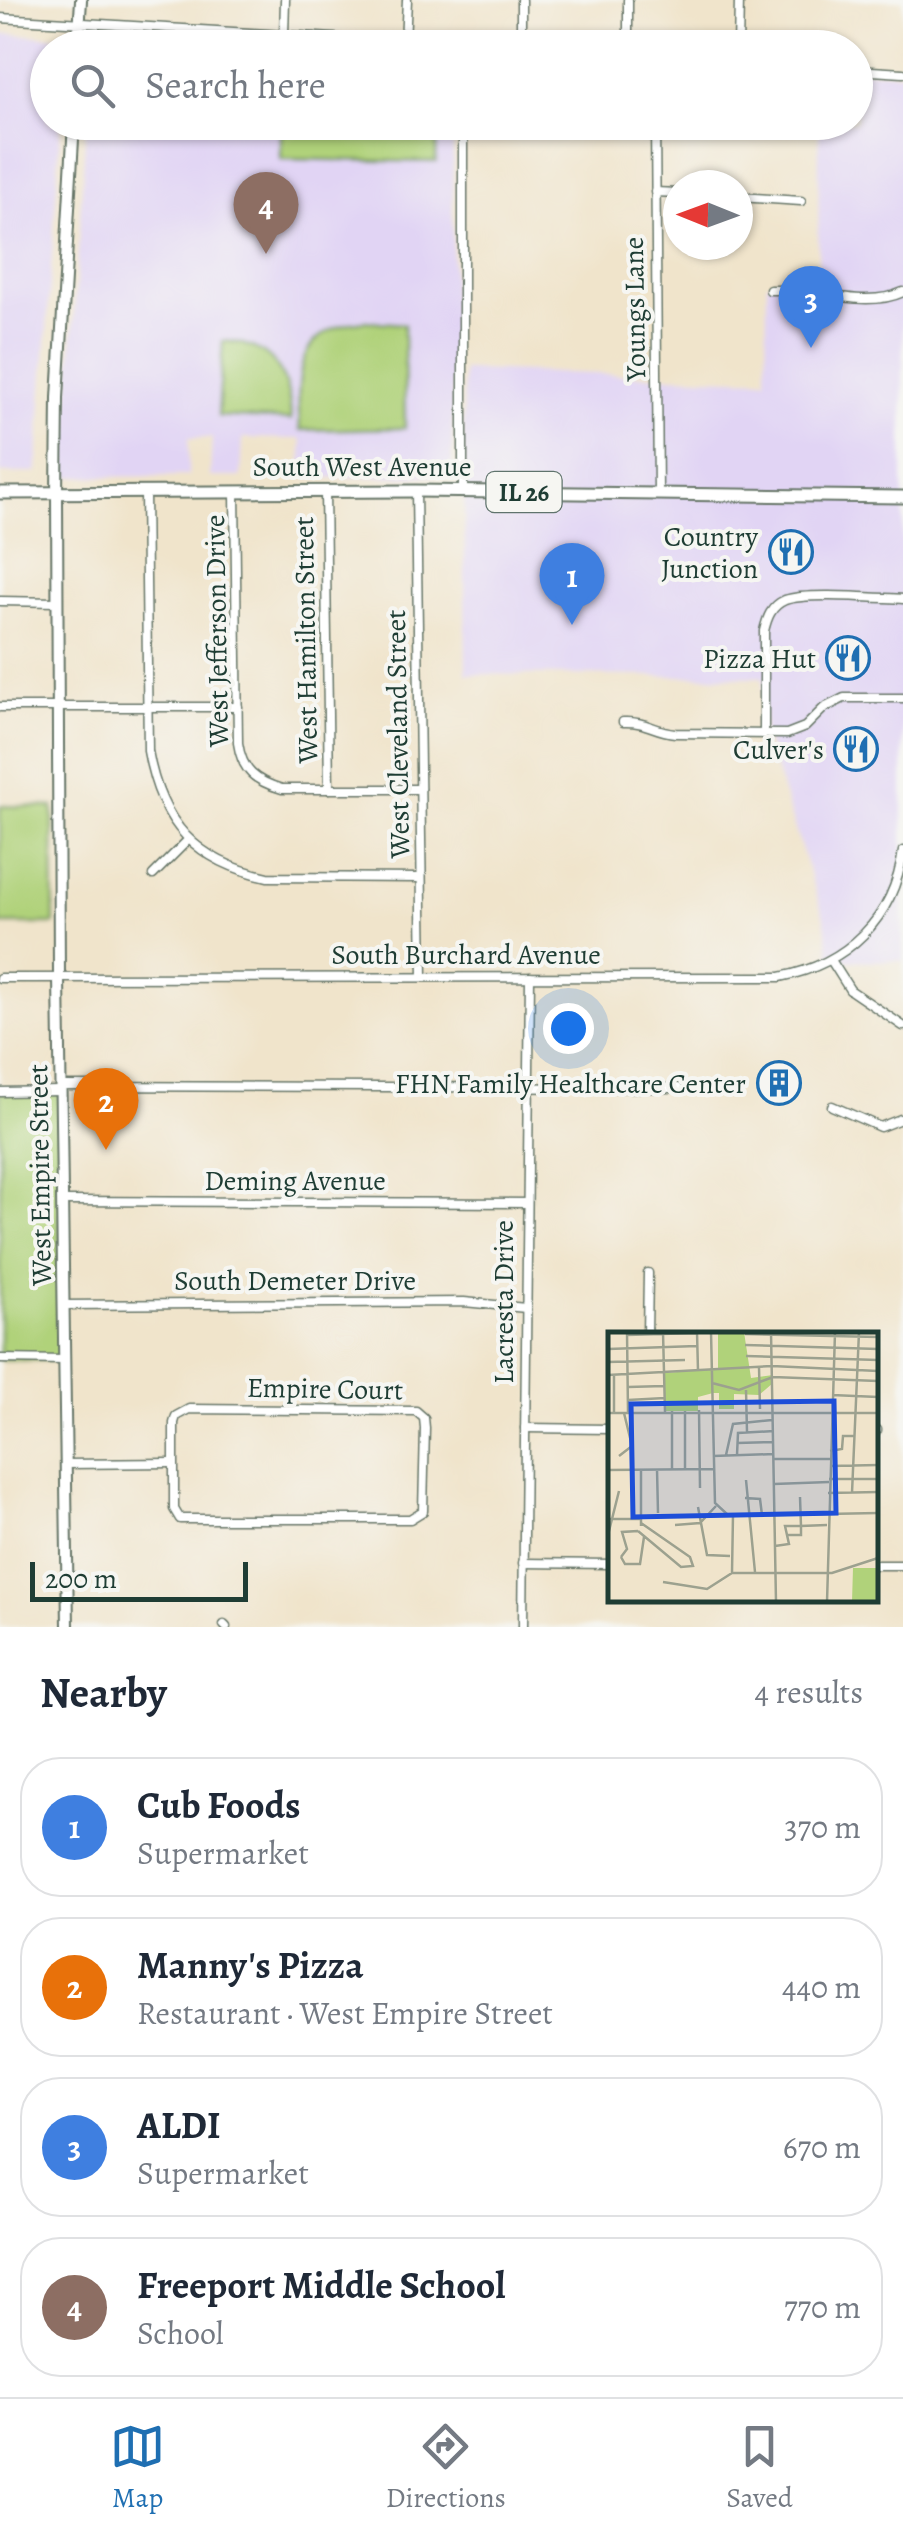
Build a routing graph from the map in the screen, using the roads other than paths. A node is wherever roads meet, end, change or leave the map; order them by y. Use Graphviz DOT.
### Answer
graph roads {
  1 [pos="81,0"];
  2 [pos="285,0"];
  3 [pos="407,0"];
  4 [pos="521,0"];
  5 [pos="628,0"];
  6 [pos="739,0"];
  7 [pos="0,18"];
  8 [pos="80,23"];
  9 [pos="79,30"];
  10 [pos="210,30"];
  11 [pos="284,30"];
  12 [pos="405,30"];
  13 [pos="521,30"];
  14 [pos="628,30"];
  15 [pos="738,30"];
  16 [pos="873,71"];
  17 [pos="903,73"];
  18 [pos="73,140"];
  19 [pos="463,140"];
  20 [pos="655,140"];
  21 [pos="655,192"];
  22 [pos="663,193"];
  23 [pos="753,198"];
  24 [pos="801,201"];
  25 [pos="770,290"];
  26 [pos="903,292"];
  27 [pos="235,491"];
  28 [pos="325,491"];
  29 [pos="416,491"];
  30 [pos="145,492"];
  31 [pos="463,492"];
  32 [pos="0,493"];
  33 [pos="57,494"];
  34 [pos="658,494"];
  35 [pos="903,497"];
  36 [pos="903,598"];
  37 [pos="0,601"];
  38 [pos="57,602"];
  39 [pos="903,698"];
  40 [pos="148,706"];
  41 [pos="238,707"];
  42 [pos="0,708"];
  43 [pos="59,708"];
  44 [pos="623,722"];
  45 [pos="764,734"];
  46 [pos="330,789"];
  47 [pos="420,789"];
  48 [pos="188,840"];
  49 [pos="903,851"];
  50 [pos="153,876"];
  51 [pos="421,878"];
  52 [pos="831,960"];
  53 [pos="59,977"];
  54 [pos="423,977"];
  55 [pos="530,977"];
  56 [pos="0,978"];
  57 [pos="903,1026"];
  58 [pos="529,1086"];
  59 [pos="678,1088"];
  60 [pos="60,1089"];
  61 [pos="0,1092"];
  62 [pos="832,1106"];
  63 [pos="903,1118"];
  64 [pos="63,1201"];
  65 [pos="526,1203"];
  66 [pos="648,1273"];
  67 [pos="64,1304"];
  68 [pos="526,1308"];
  69 [pos="647,1332"];
  70 [pos="0,1359"];
  71 [pos="65,1360"];
  72 [pos="525,1428"];
  73 [pos="608,1429"];
  74 [pos="174,1463"];
  75 [pos="66,1464"];
  76 [pos="523,1563"];
  77 [pos="608,1564"];
  78 [pos="68,1627"];
  79 [pos="522,1627"];
  1 -- 8 [label="main road"];
  2 -- 11 [label="street"];
  3 -- 12 [label="street"];
  4 -- 13 [label="street"];
  5 -- 14 [label="street"];
  6 -- 15 [label="street"];
  7 -- 8 [label="street"];
  8 -- 9 [label="main road"];
  8 -- 10 [label="street"];
  16 -- 17 [label="street"];
  18 -- 33 [label="main road, West Empire Street"];
  19 -- 31 [label="street"];
  20 -- 21 [label="street, Youngs Lane"];
  21 -- 22 [label="street"];
  21 -- 34 [label="street, Youngs Lane"];
  23 -- 24 [label="street"];
  25 -- 26 [label="street"];
  27 -- 28 [label="main road, South West Avenue / IL 26"];
  27 -- 30 [label="main road, South West Avenue / IL 26"];
  27 -- 41 [label="street, West Jefferson Drive"];
  28 -- 29 [label="main road, South West Avenue / IL 26"];
  28 -- 46 [label="street, West Hamilton Street"];
  29 -- 31 [label="main road, South West Avenue / IL 26"];
  29 -- 47 [label="street, West Cleveland Street"];
  30 -- 33 [label="main road, South West Avenue / IL 26"];
  30 -- 40 [label="street"];
  31 -- 34 [label="main road, South West Avenue / IL 26"];
  32 -- 33 [label="main road, South West Avenue / IL 26"];
  33 -- 38 [label="main road, West Empire Street"];
  34 -- 35 [label="main road, South West Avenue / IL 26"];
  36 -- 45 [label="street"];
  37 -- 38 [label="street"];
  38 -- 43 [label="main road, West Empire Street"];
  39 -- 45 [label="street"];
  40 -- 41 [label="street"];
  40 -- 43 [label="street"];
  40 -- 48 [label="street"];
  41 -- 46 [label="street, West Jefferson Drive"];
  42 -- 43 [label="street"];
  43 -- 53 [label="main road, West Empire Street"];
  44 -- 45 [label="street"];
  46 -- 47 [label="street, West Jefferson Drive"];
  47 -- 51 [label="street, West Cleveland Street"];
  48 -- 50 [label="street"];
  48 -- 51 [label="street"];
  49 -- 52 [label="street, South Burchard Avenue"];
  51 -- 54 [label="street, West Cleveland Street"];
  52 -- 55 [label="street, South Burchard Avenue"];
  52 -- 57 [label="street"];
  53 -- 54 [label="street, South Burchard Avenue"];
  53 -- 56 [label="street, South Burchard Avenue"];
  53 -- 60 [label="main road, West Empire Street"];
  54 -- 55 [label="street, South Burchard Avenue"];
  55 -- 58 [label="street, Lacresta Drive"];
  58 -- 59 [label="street"];
  58 -- 60 [label="street"];
  58 -- 65 [label="street, Lacresta Drive"];
  60 -- 61 [label="street"];
  60 -- 64 [label="main road, West Empire Street"];
  62 -- 63 [label="street"];
  64 -- 65 [label="street, Deming Avenue"];
  64 -- 67 [label="main road, West Empire Street"];
  65 -- 68 [label="street, Lacresta Drive"];
  66 -- 69 [label="street"];
  67 -- 68 [label="street, South Demeter Drive"];
  67 -- 71 [label="main road, West Empire Street"];
  68 -- 72 [label="street, Lacresta Drive"];
  70 -- 71 [label="street"];
  71 -- 75 [label="main road, West Empire Street"];
  72 -- 73 [label="street"];
  72 -- 76 [label="street, Lacresta Drive"];
  74 -- 74 [label="street, Empire Court"];
  74 -- 75 [label="street"];
  75 -- 78 [label="main road, West Empire Street"];
  76 -- 77 [label="street"];
  76 -- 79 [label="street, Lacresta Drive"];
}
